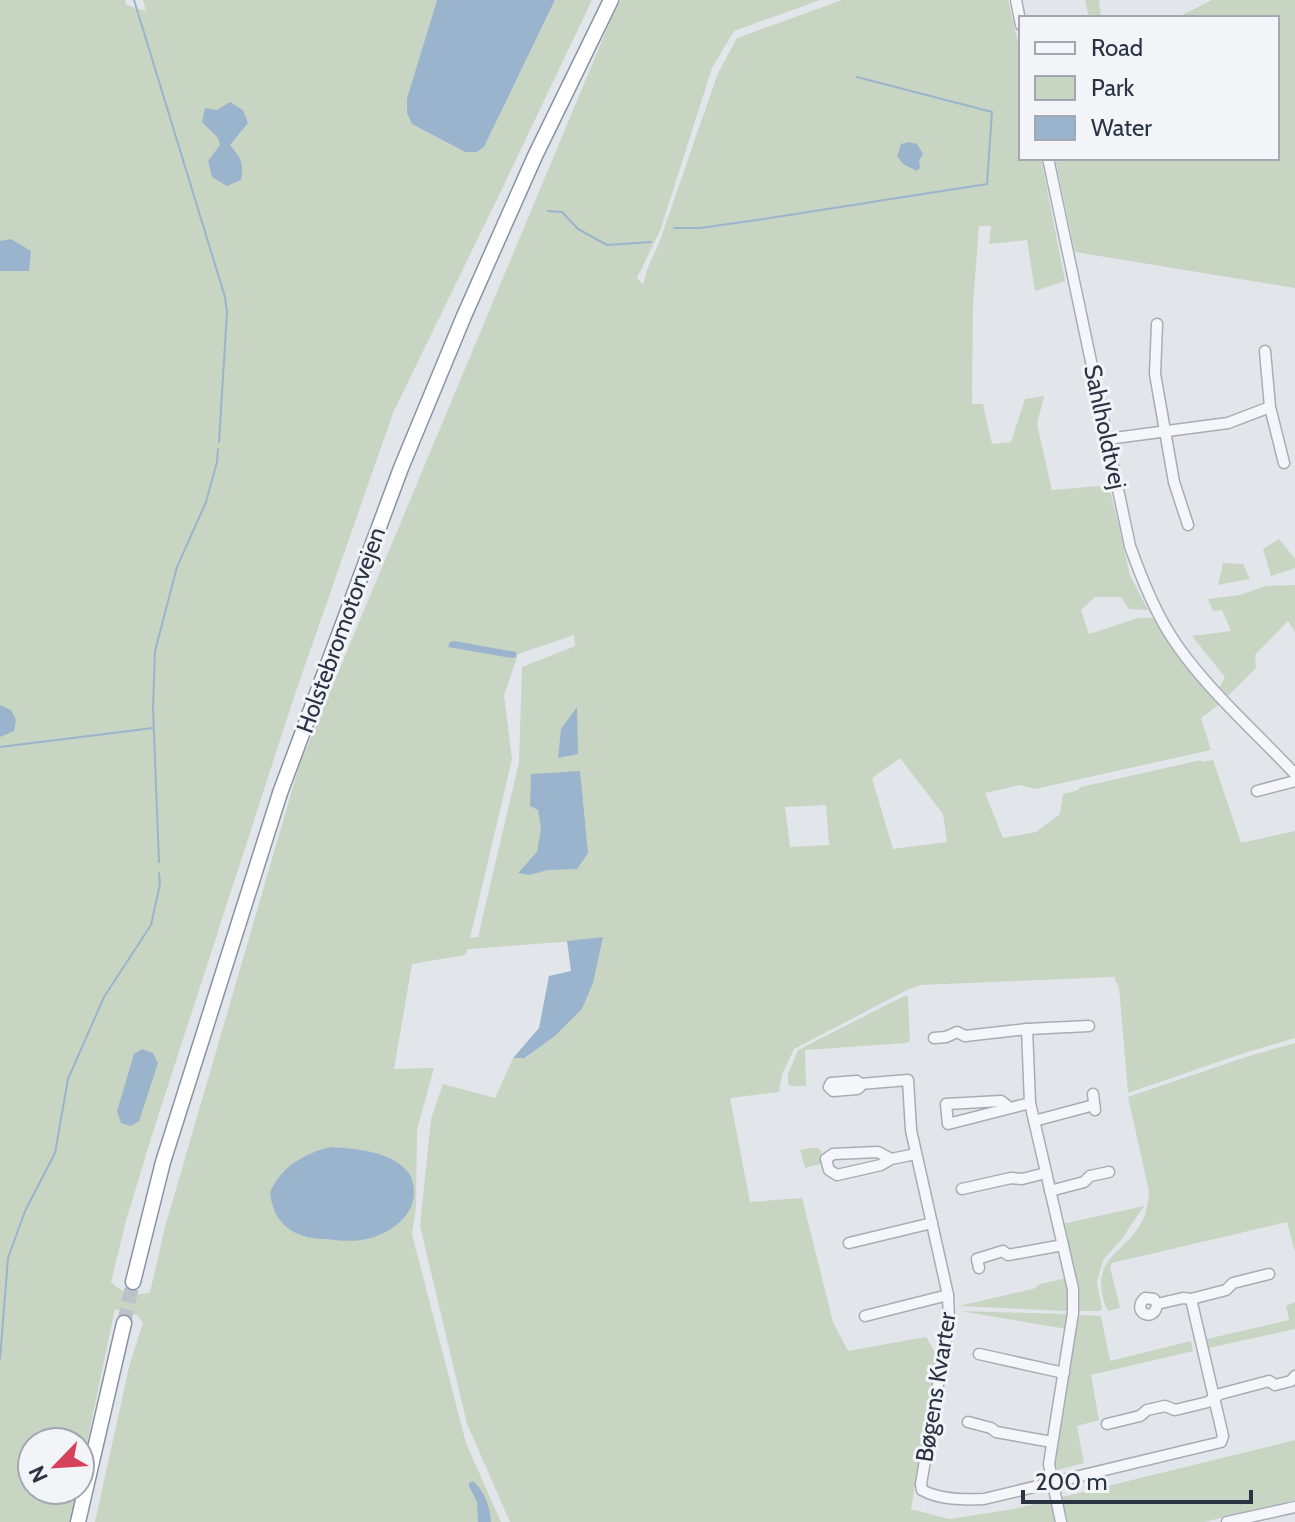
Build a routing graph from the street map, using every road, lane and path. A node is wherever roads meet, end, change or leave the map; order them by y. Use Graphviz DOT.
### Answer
graph roads {
  1 [pos="611,0"];
  2 [pos="1048,160"];
  3 [pos="1157,324"];
  4 [pos="1265,351"];
  5 [pos="1270,407"];
  6 [pos="1166,431"];
  7 [pos="1107,439"];
  8 [pos="1284,463"];
  9 [pos="1188,525"];
  10 [pos="1295,774"];
  11 [pos="1295,781"];
  12 [pos="1257,791"];
  13 [pos="1089,1026"];
  14 [pos="1027,1029"];
  15 [pos="934,1038"];
  16 [pos="860,1084"];
  17 [pos="1030,1103"];
  18 [pos="1094,1103"];
  19 [pos="1010,1108"];
  20 [pos="1034,1121"];
  21 [pos="916,1154"];
  22 [pos="891,1159"];
  23 [pos="1109,1172"];
  24 [pos="1046,1173"];
  25 [pos="962,1189"];
  26 [pos="1050,1191"];
  27 [pos="932,1223"];
  28 [pos="849,1243"];
  29 [pos="1063,1245"];
  30 [pos="979,1268"];
  31 [pos="1269,1274"];
  32 [pos="133,1282"];
  33 [pos="948,1295"];
  34 [pos="1191,1299"];
  35 [pos="1157,1304"];
  36 [pos="865,1316"];
  37 [pos="124,1323"];
  38 [pos="979,1354"];
  39 [pos="1064,1373"];
  40 [pos="1295,1376"];
  41 [pos="1214,1398"];
  42 [pos="968,1422"];
  43 [pos="1107,1424"];
  44 [pos="1052,1442"];
  45 [pos="1052,1483"];
  46 [pos="1295,1507"];
  47 [pos="78,1522"];
  48 [pos="1061,1522"];
  49 [pos="1227,1522"];
  1 -- 32 [label="highway, Holstebromotorvejen"];
  2 -- 7 [label="street, Sahlholdtvej"];
  3 -- 6 [label="street"];
  4 -- 5 [label="street"];
  5 -- 6 [label="street"];
  5 -- 8 [label="street"];
  6 -- 7 [label="street"];
  6 -- 9 [label="street"];
  7 -- 10 [label="street, Sahlholdtvej"];
  11 -- 12 [label="street"];
  13 -- 14 [label="street"];
  14 -- 15 [label="street"];
  14 -- 17 [label="street"];
  16 -- 21 [label="street, Bøgens Kvarter"];
  17 -- 19 [label="street"];
  17 -- 20 [label="street"];
  18 -- 20 [label="street"];
  19 -- 19 [label="street"];
  20 -- 24 [label="street"];
  21 -- 22 [label="street"];
  21 -- 27 [label="street, Bøgens Kvarter"];
  22 -- 22 [label="street"];
  23 -- 26 [label="street"];
  24 -- 25 [label="street"];
  24 -- 26 [label="street"];
  26 -- 29 [label="street"];
  27 -- 28 [label="street"];
  27 -- 33 [label="street, Bøgens Kvarter"];
  29 -- 30 [label="street"];
  29 -- 39 [label="street"];
  31 -- 34 [label="street"];
  33 -- 36 [label="street, Bøgens Kvarter"];
  33 -- 45 [label="street, Bøgens Kvarter"];
  34 -- 35 [label="street"];
  34 -- 41 [label="street, Bøgens Kvarter"];
  37 -- 47 [label="highway"];
  38 -- 39 [label="street, Bøgens Kvarter"];
  39 -- 44 [label="street"];
  40 -- 41 [label="street"];
  41 -- 43 [label="street"];
  41 -- 45 [label="street, Bøgens Kvarter"];
  42 -- 44 [label="street, Bøgens Kvarter"];
  44 -- 45 [label="street"];
  45 -- 48 [label="street"];
  46 -- 49 [label="street"];
}
